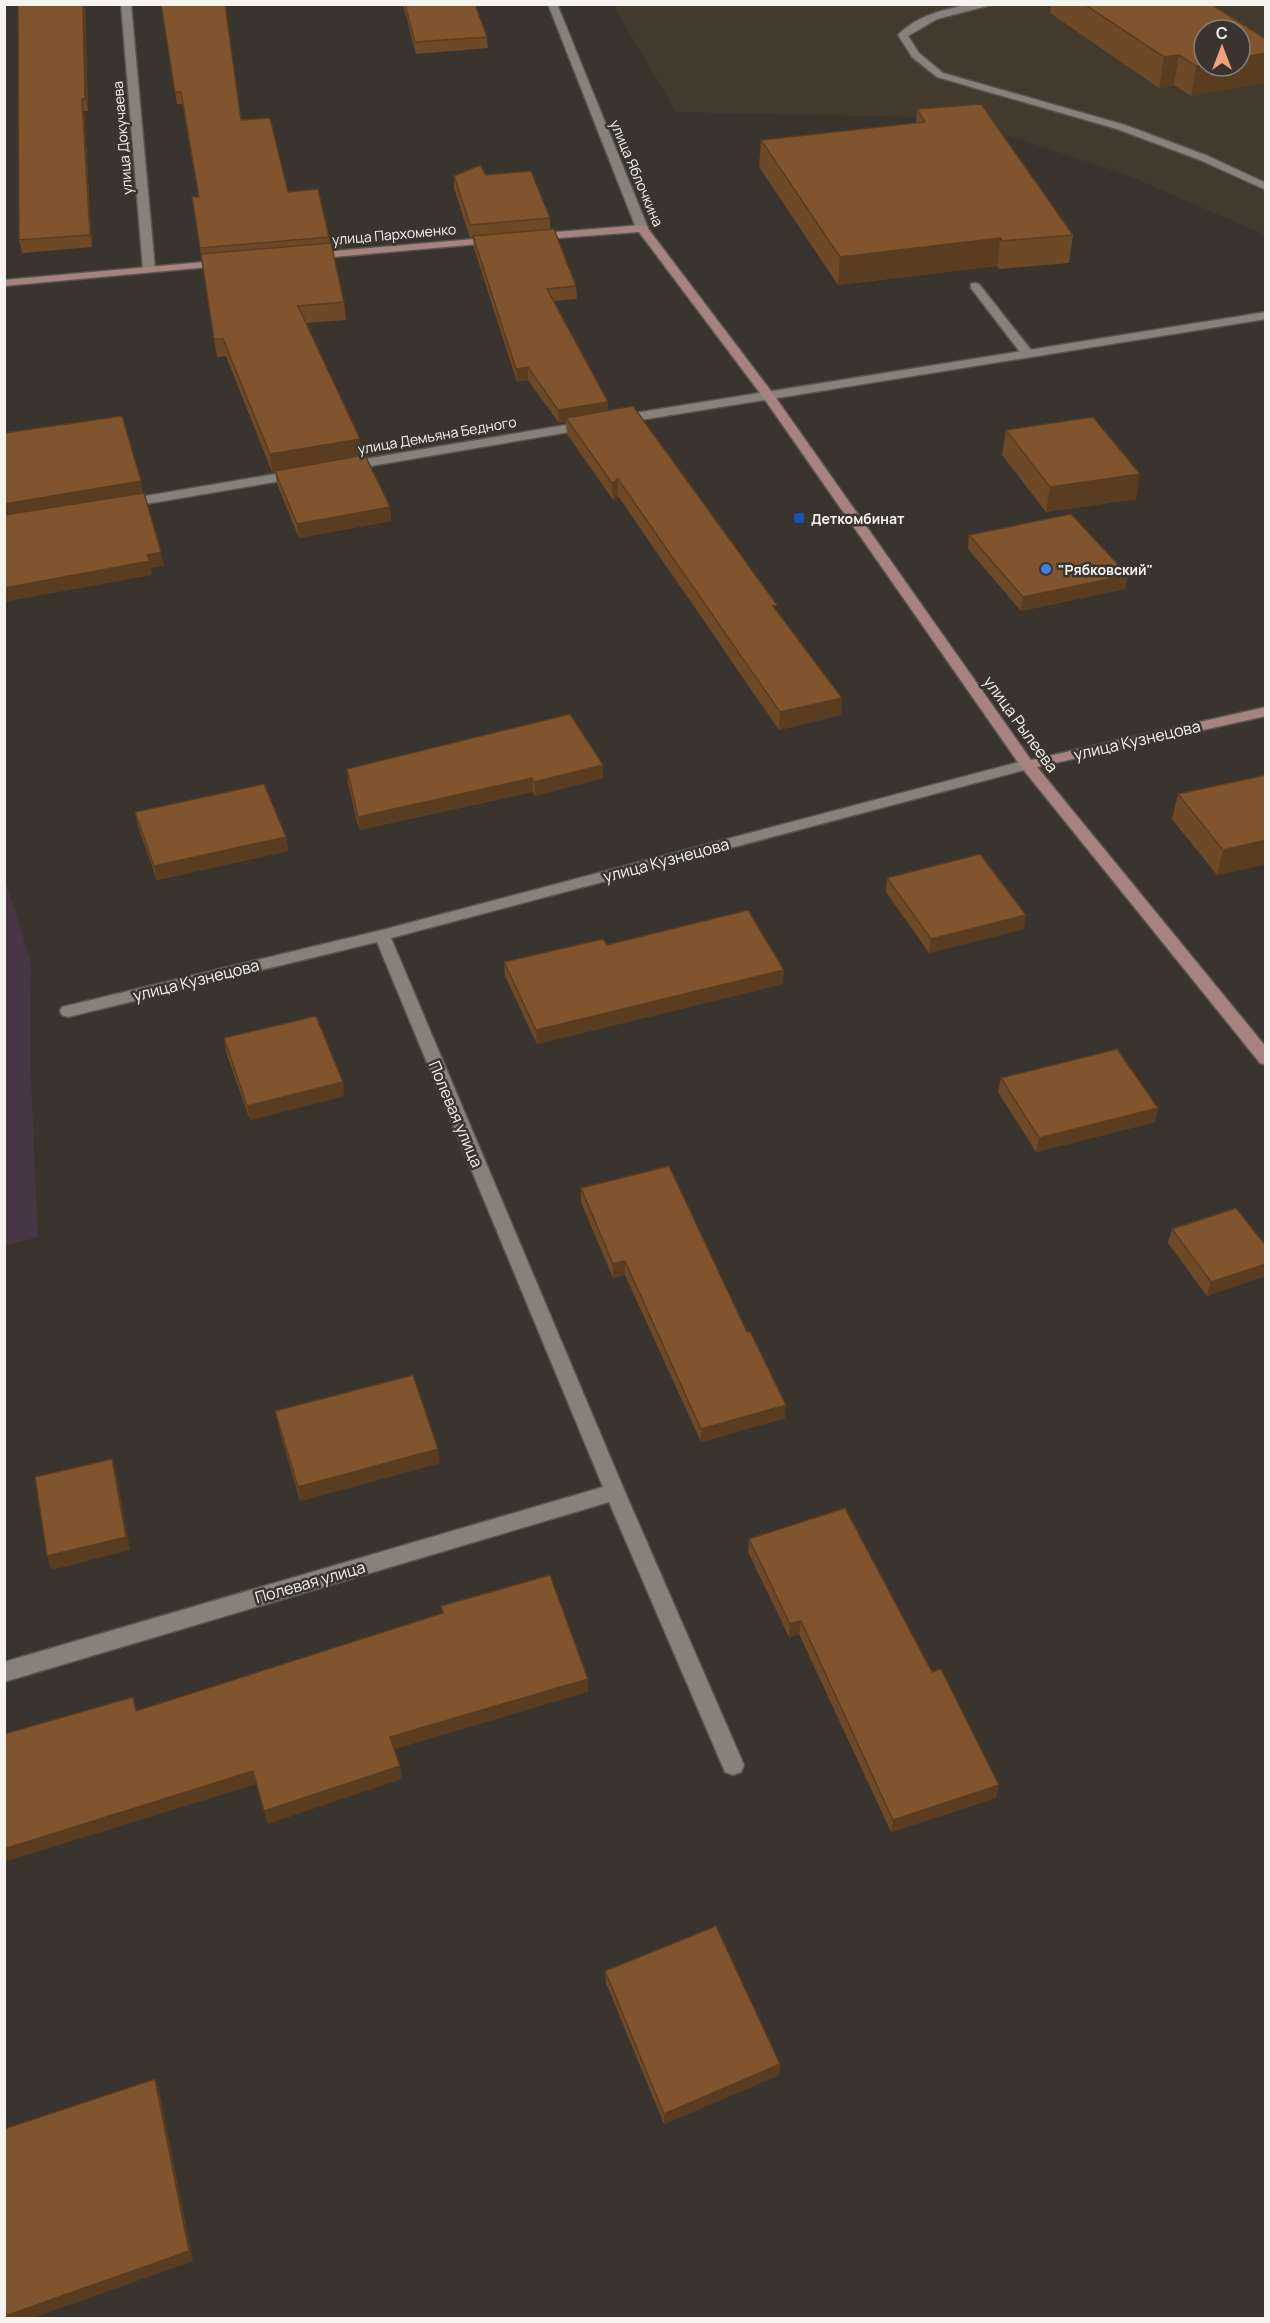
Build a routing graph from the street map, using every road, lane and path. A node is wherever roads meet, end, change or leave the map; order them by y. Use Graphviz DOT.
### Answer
graph roads {
  1 [pos="126,4"];
  2 [pos="552,4"];
  3 [pos="991,4"];
  4 [pos="1266,187"];
  5 [pos="642,228"];
  6 [pos="301,256"];
  7 [pos="243,261"];
  8 [pos="149,269"];
  9 [pos="4,283"];
  10 [pos="975,286"];
  11 [pos="1266,315"];
  12 [pos="1027,353"];
  13 [pos="767,394"];
  14 [pos="333,468"];
  15 [pos="310,472"];
  16 [pos="110,506"];
  17 [pos="1266,711"];
  18 [pos="1027,765"];
  19 [pos="382,935"];
  20 [pos="68,1011"];
  21 [pos="1266,1059"];
  22 [pos="615,1492"];
  23 [pos="4,1672"];
  24 [pos="734,1765"];
  1 -- 8 [label="street, улица Докучаева"];
  2 -- 5 [label="street, улица Яблочкина"];
  3 -- 4 [label="street"];
  5 -- 6 [label="street, улица Пархоменко"];
  5 -- 13 [label="street, улица Яблочкина"];
  7 -- 8 [label="street"];
  8 -- 9 [label="street"];
  10 -- 12 [label="street"];
  11 -- 12 [label="street, улица Демьяна Бедного"];
  12 -- 13 [label="street, улица Демьяна Бедного"];
  13 -- 14 [label="street, улица Демьяна Бедного"];
  13 -- 18 [label="street, улица Рылеева"];
  15 -- 16 [label="street"];
  17 -- 18 [label="street, улица Кузнецова"];
  18 -- 19 [label="street, улица Кузнецова"];
  18 -- 21 [label="street, улица Рылеева"];
  19 -- 20 [label="street, улица Кузнецова"];
  19 -- 22 [label="street, Полевая улица"];
  22 -- 23 [label="street, Полевая улица"];
  22 -- 24 [label="street, Полевая улица"];
}
